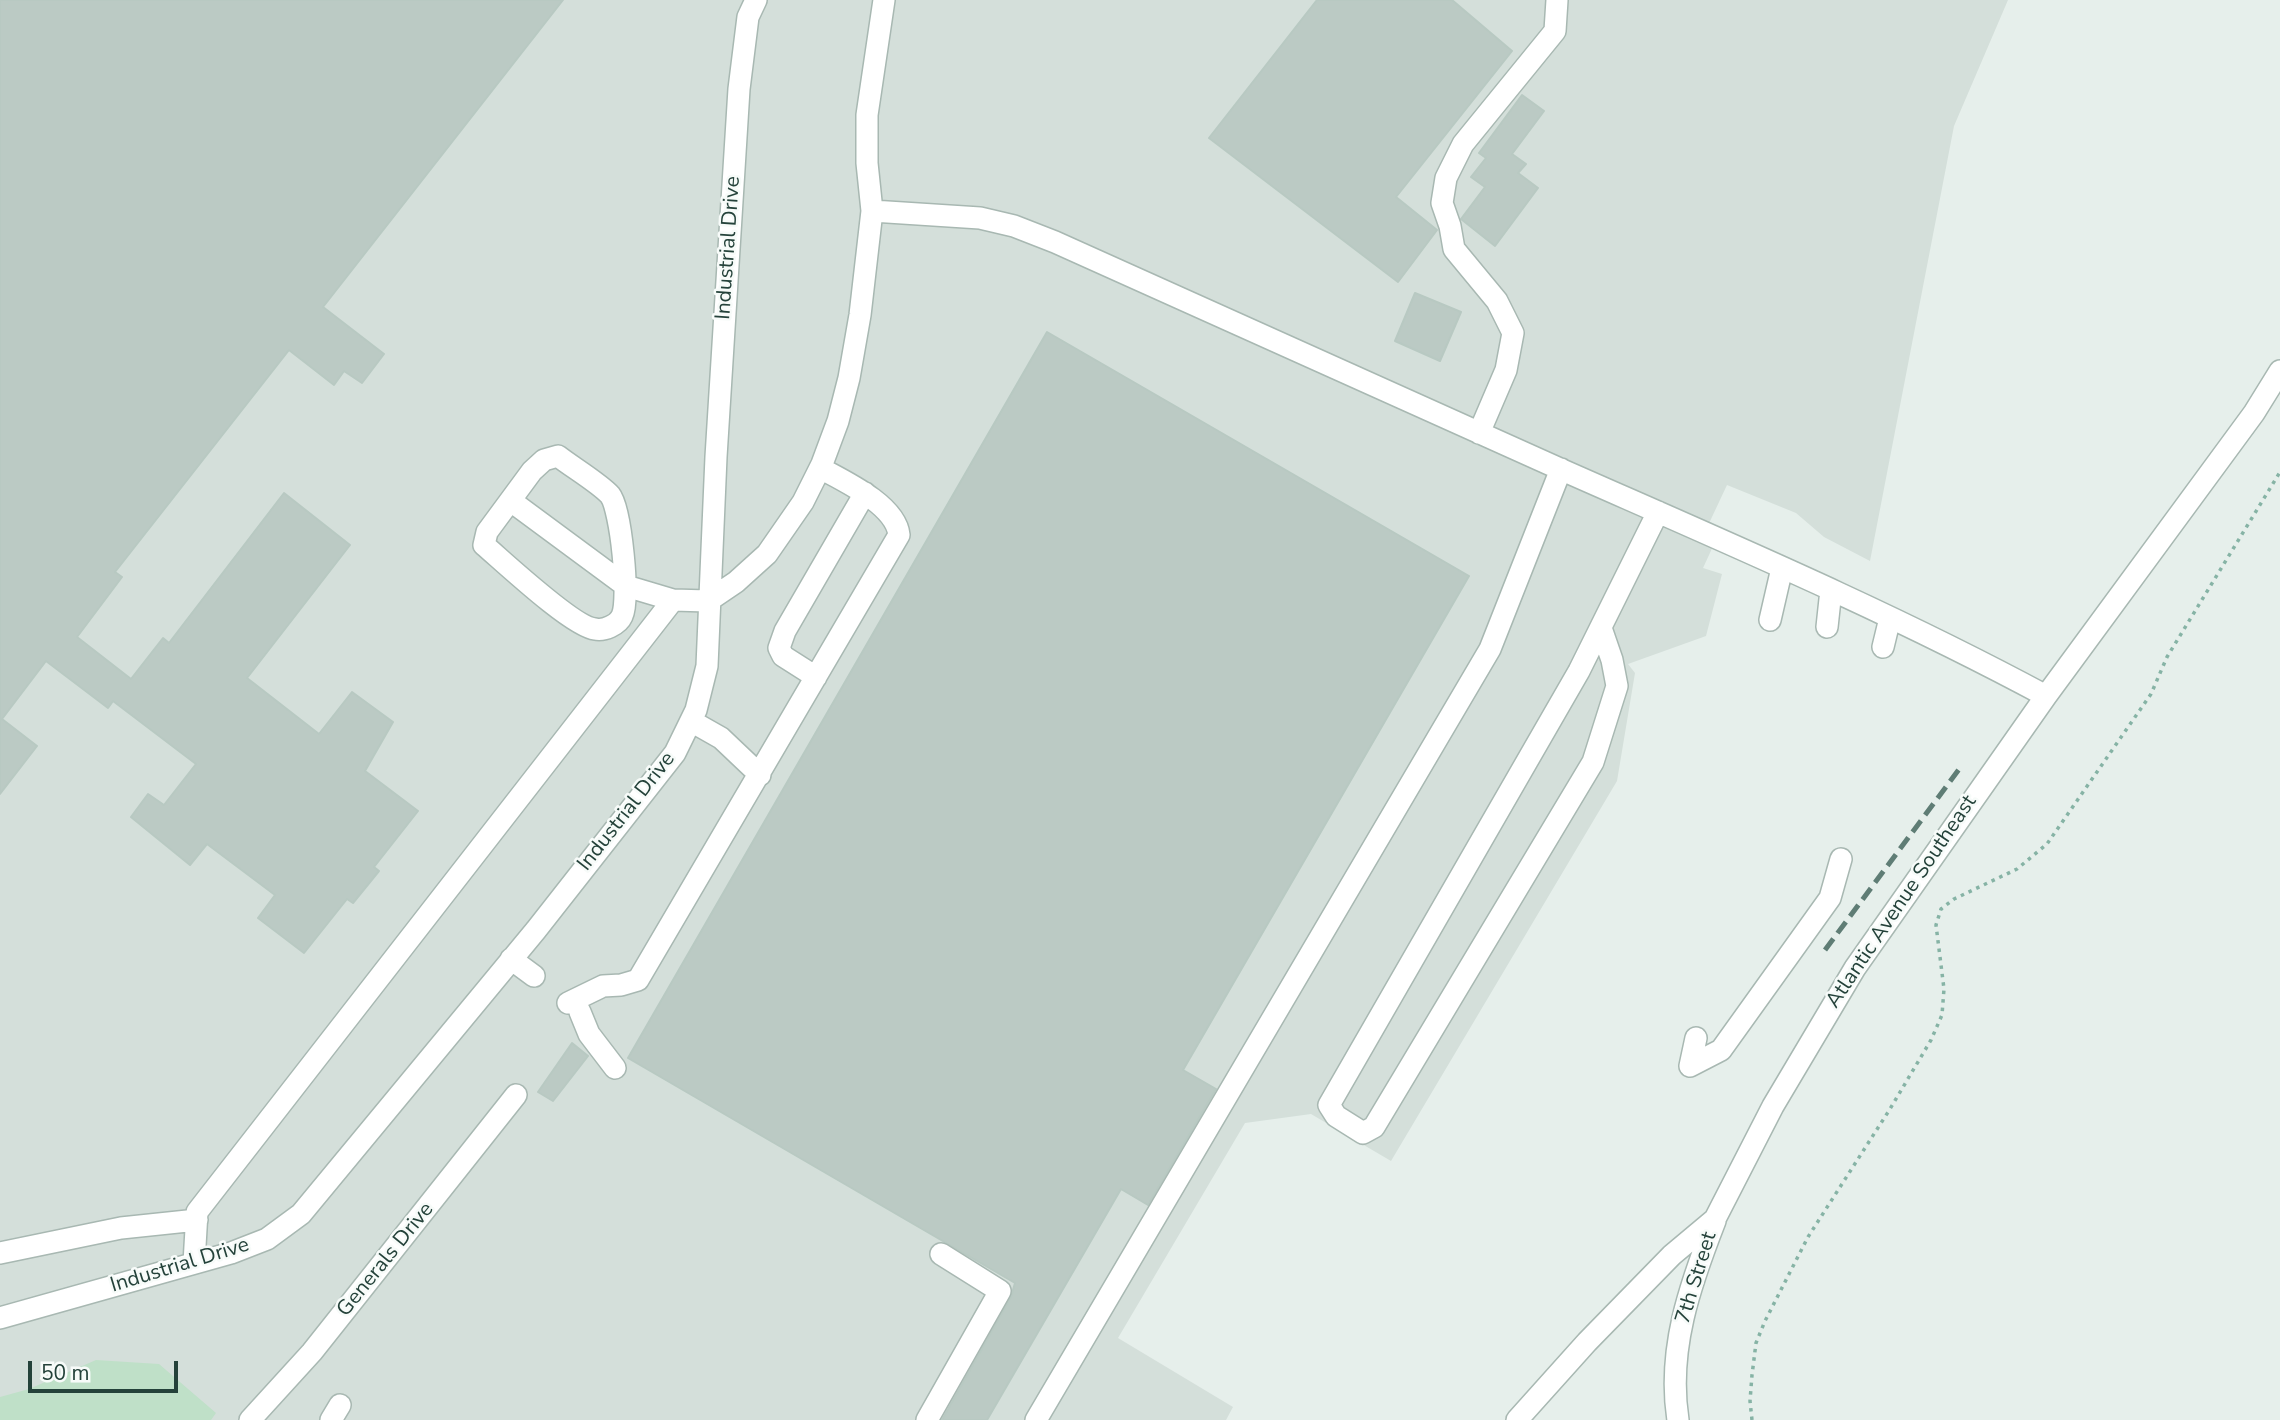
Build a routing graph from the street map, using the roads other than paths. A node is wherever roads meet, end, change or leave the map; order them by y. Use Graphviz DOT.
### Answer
graph roads {
  1 [pos="756,0"];
  2 [pos="884,0"];
  3 [pos="1557,0"];
  4 [pos="872,211"];
  5 [pos="2280,371"];
  6 [pos="1479,433"];
  7 [pos="820,468"];
  8 [pos="1561,470"];
  9 [pos="865,493"];
  10 [pos="511,501"];
  11 [pos="1658,512"];
  12 [pos="1782,568"];
  13 [pos="626,586"];
  14 [pos="1831,590"];
  15 [pos="673,600"];
  16 [pos="708,601"];
  17 [pos="1890,618"];
  18 [pos="1770,620"];
  19 [pos="1827,626"];
  20 [pos="1601,628"];
  21 [pos="1883,647"];
  22 [pos="816,677"];
  23 [pos="2046,696"];
  24 [pos="691,721"];
  25 [pos="760,775"];
  26 [pos="1841,859"];
  27 [pos="511,959"];
  28 [pos="534,976"];
  29 [pos="1696,1038"];
  30 [pos="615,1068"];
  31 [pos="516,1095"];
  32 [pos="1715,1219"];
  33 [pos="197,1220"];
  34 [pos="0,1253"];
  35 [pos="941,1254"];
  36 [pos="194,1263"];
  37 [pos="0,1318"];
  38 [pos="250,1420"];
  39 [pos="927,1420"];
  40 [pos="1037,1420"];
  41 [pos="1517,1420"];
  42 [pos="1678,1420"];
  1 -- 16 [label="street, Industrial Drive"];
  2 -- 4 [label="street"];
  3 -- 6 [label="street"];
  4 -- 6 [label="street"];
  4 -- 7 [label="street"];
  5 -- 23 [label="street, Atlantic Avenue Southeast"];
  6 -- 8 [label="street"];
  7 -- 9 [label="street"];
  7 -- 16 [label="street"];
  8 -- 11 [label="street"];
  8 -- 40 [label="street"];
  9 -- 22 [label="street"];
  9 -- 22 [label="street"];
  10 -- 13 [label="street"];
  10 -- 13 [label="street"];
  10 -- 13 [label="street"];
  11 -- 12 [label="street"];
  11 -- 20 [label="street"];
  12 -- 14 [label="street"];
  12 -- 18 [label="street"];
  13 -- 15 [label="street"];
  14 -- 17 [label="street"];
  14 -- 19 [label="street"];
  15 -- 16 [label="street"];
  15 -- 33 [label="street"];
  16 -- 24 [label="street, Industrial Drive"];
  17 -- 21 [label="street"];
  17 -- 23 [label="street"];
  20 -- 20 [label="street"];
  22 -- 25 [label="street"];
  23 -- 32 [label="street, Atlantic Avenue Southeast"];
  24 -- 25 [label="street"];
  24 -- 27 [label="street, Industrial Drive"];
  25 -- 30 [label="street"];
  26 -- 29 [label="street"];
  27 -- 28 [label="street"];
  27 -- 36 [label="street, Industrial Drive"];
  31 -- 38 [label="street, Generals Drive"];
  32 -- 41 [label="street, Atlantic Avenue Southeast"];
  32 -- 42 [label="street, 7th Street"];
  33 -- 34 [label="street"];
  33 -- 36 [label="street"];
  35 -- 39 [label="street"];
  36 -- 37 [label="street, Industrial Drive"];
}
